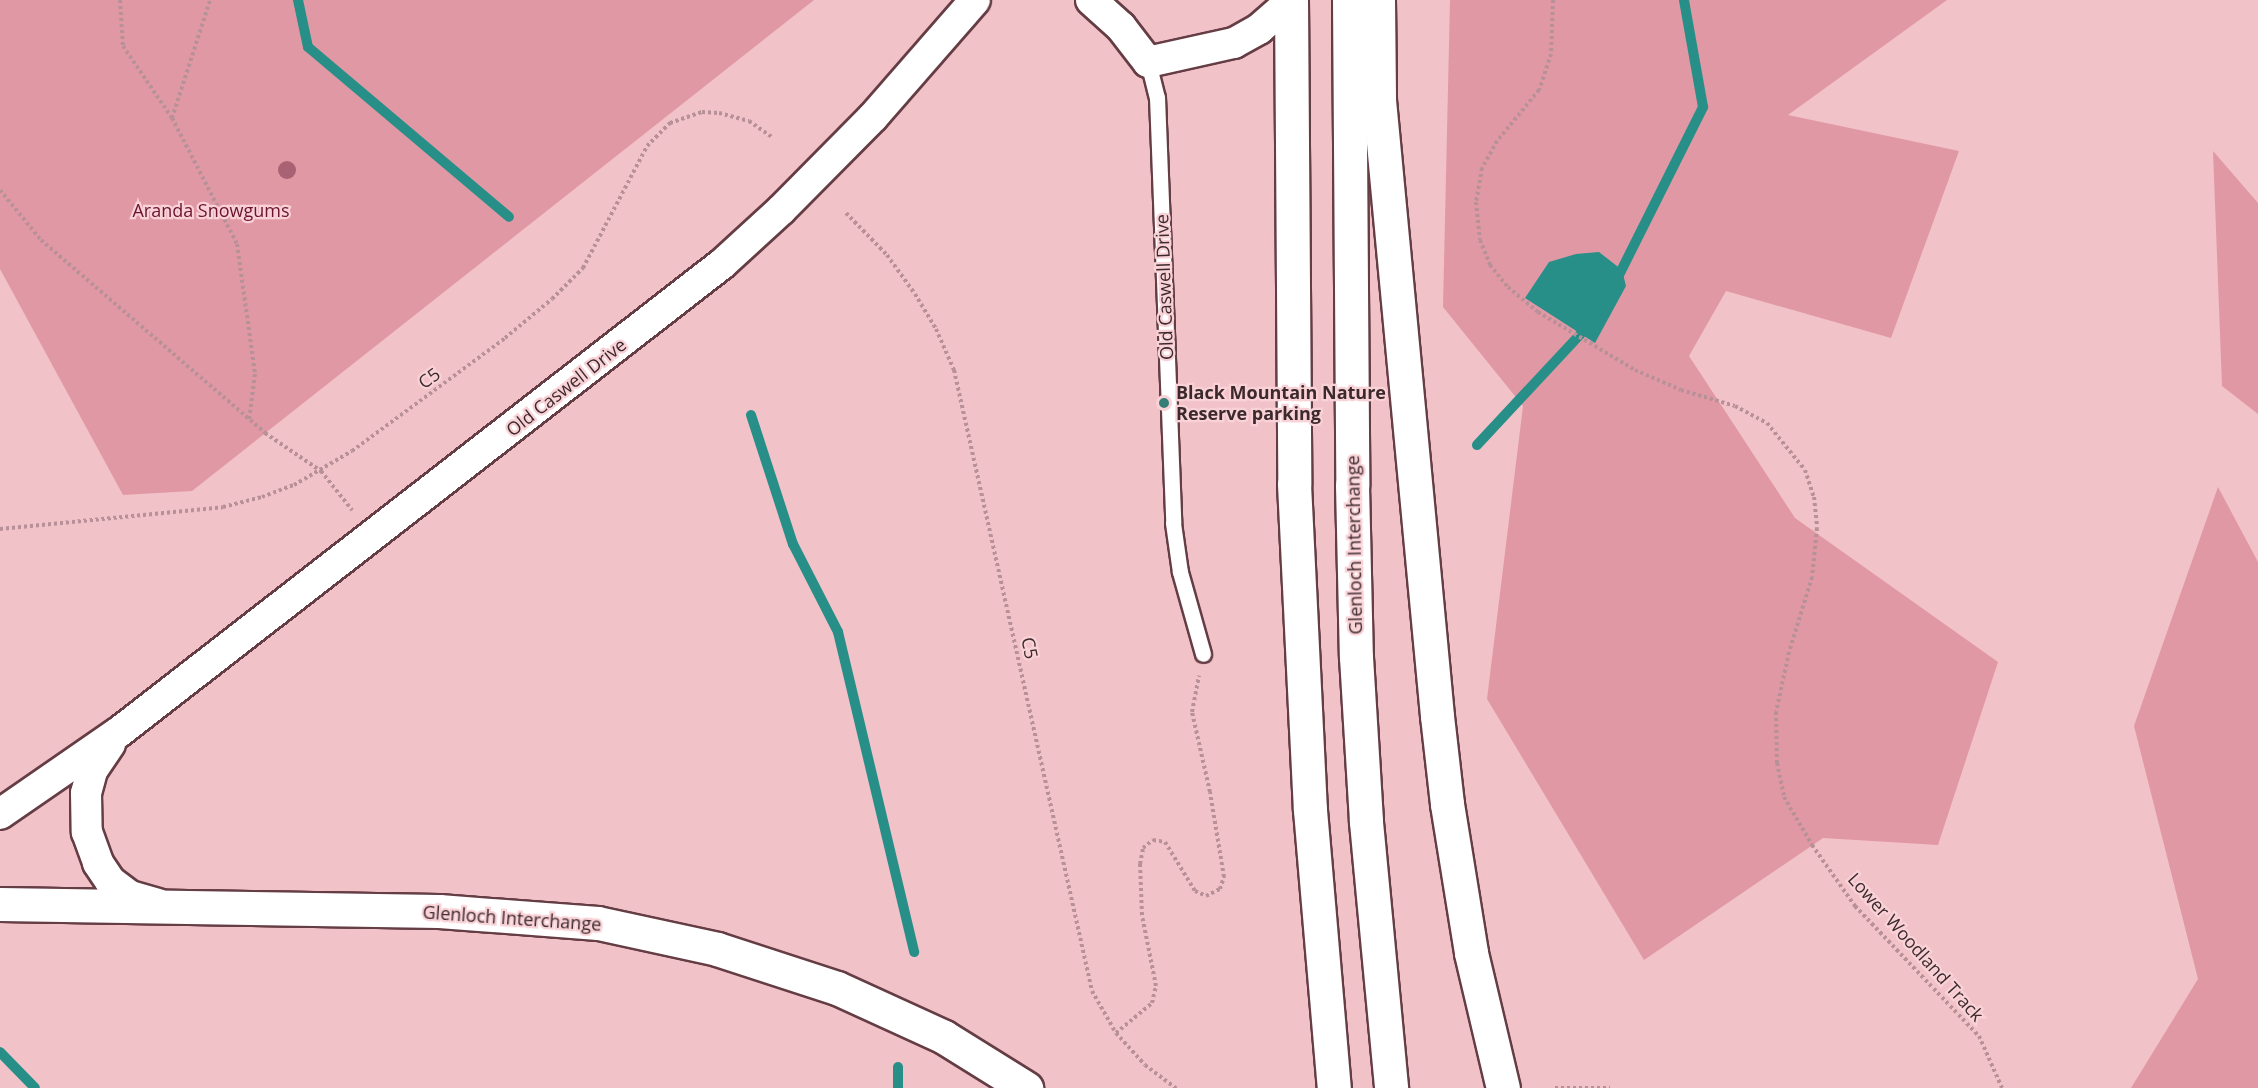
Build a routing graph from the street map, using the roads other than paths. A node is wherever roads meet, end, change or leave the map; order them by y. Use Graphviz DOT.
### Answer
graph roads {
  1 [pos="975,0"];
  2 [pos="1091,0"];
  3 [pos="1291,0"];
  4 [pos="1349,0"];
  5 [pos="1378,0"];
  6 [pos="1148,62"];
  7 [pos="1203,654"];
  8 [pos="119,732"];
  9 [pos="0,813"];
  10 [pos="0,904"];
  11 [pos="169,907"];
  12 [pos="1026,1088"];
  13 [pos="1334,1088"];
  14 [pos="1391,1088"];
  15 [pos="1503,1088"];
  1 -- 8 [label="street, Old Caswell Drive"];
  2 -- 6 [label="street, Old Caswell Drive"];
  3 -- 6 [label="street"];
  3 -- 13 [label="highway"];
  4 -- 14 [label="highway, Glenloch Interchange"];
  5 -- 15 [label="highway"];
  6 -- 7 [label="lane, Old Caswell Drive"];
  8 -- 9 [label="street, Old Caswell Drive"];
  8 -- 11 [label="street, Old Caswell Drive"];
  10 -- 11 [label="highway, Glenloch Interchange"];
  11 -- 12 [label="highway, Glenloch Interchange"];
}
